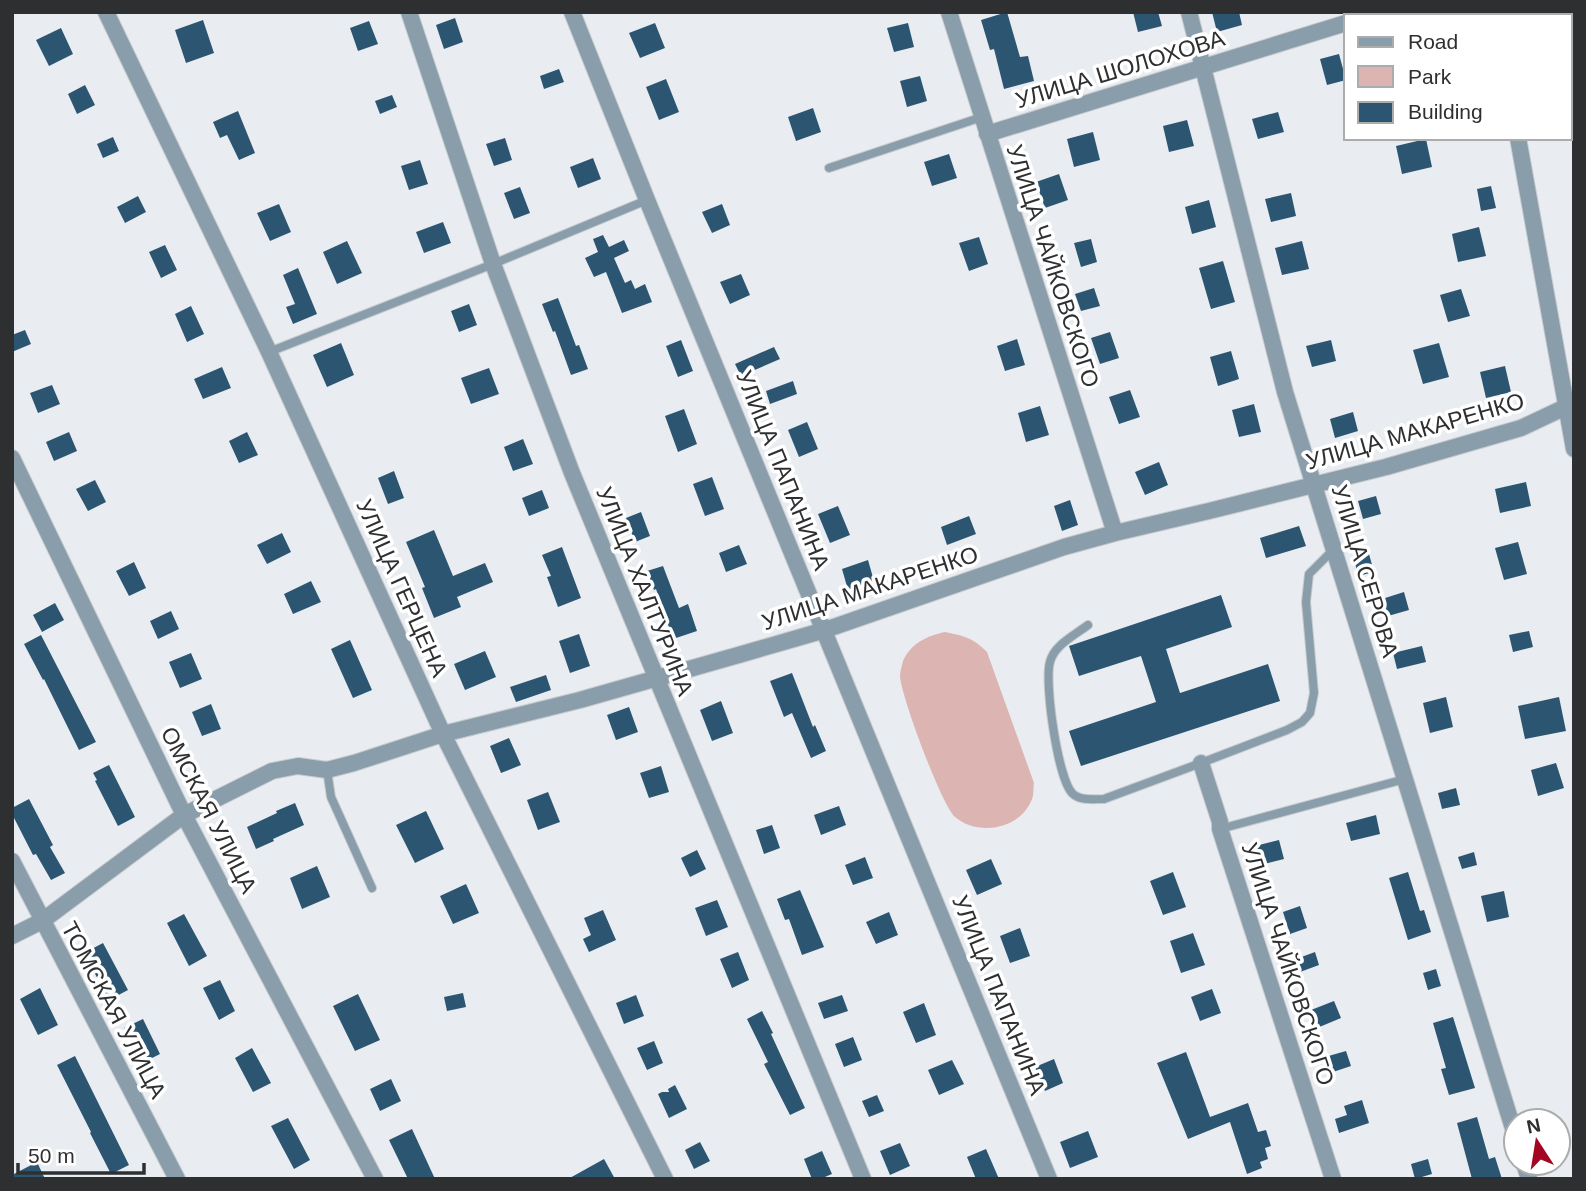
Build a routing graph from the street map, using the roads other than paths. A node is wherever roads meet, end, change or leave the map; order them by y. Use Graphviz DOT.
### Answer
graph roads {
  1 [pos="106,12"];
  2 [pos="409,12"];
  3 [pos="572,12"];
  4 [pos="949,12"];
  5 [pos="1189,12"];
  6 [pos="1344,24"];
  7 [pos="1203,68"];
  8 [pos="982,117"];
  9 [pos="987,134"];
  10 [pos="1518,140"];
  11 [pos="830,169"];
  12 [pos="647,200"];
  13 [pos="493,264"];
  14 [pos="269,352"];
  15 [pos="1570,405"];
  16 [pos="1574,449"];
  17 [pos="12,458"];
  18 [pos="1315,485"];
  19 [pos="1115,533"];
  20 [pos="1334,549"];
  21 [pos="1088,625"];
  22 [pos="825,630"];
  23 [pos="656,678"];
  24 [pos="443,734"];
  25 [pos="1201,763"];
  26 [pos="327,770"];
  27 [pos="1405,779"];
  28 [pos="184,815"];
  29 [pos="1220,829"];
  30 [pos="12,861"];
  31 [pos="372,888"];
  32 [pos="42,921"];
  33 [pos="12,936"];
  34 [pos="1506,1107"];
  35 [pos="177,1179"];
  36 [pos="375,1179"];
  37 [pos="665,1179"];
  38 [pos="863,1179"];
  39 [pos="1049,1179"];
  40 [pos="1333,1179"];
  1 -- 14 [label="street, УЛИЦА ГЕРЦЕНА"];
  2 -- 13 [label="street, УЛИЦА ХАЛТУРИНА"];
  3 -- 12 [label="street, УЛИЦА ПАПАНИНА"];
  4 -- 8 [label="street, УЛИЦА ЧАЙКОВСКОГО"];
  5 -- 7 [label="street, УЛИЦА СЕРОВА"];
  6 -- 7 [label="street, УЛИЦА ШОЛОХОВА"];
  7 -- 9 [label="street, УЛИЦА ШОЛОХОВА"];
  7 -- 18 [label="street, УЛИЦА СЕРОВА"];
  8 -- 9 [label="street, УЛИЦА ЧАЙКОВСКОГО"];
  8 -- 11 [label="lane"];
  9 -- 19 [label="street, УЛИЦА ЧАЙКОВСКОГО"];
  10 -- 15 [label="street"];
  12 -- 13 [label="lane"];
  12 -- 22 [label="street, УЛИЦА ПАПАНИНА"];
  13 -- 14 [label="lane"];
  13 -- 23 [label="street, УЛИЦА ХАЛТУРИНА"];
  14 -- 24 [label="street, УЛИЦА ГЕРЦЕНА"];
  15 -- 16 [label="street"];
  15 -- 18 [label="street, УЛИЦА МАКАРЕНКО"];
  17 -- 28 [label="street, ОМСКАЯ УЛИЦА"];
  18 -- 19 [label="street, УЛИЦА МАКАРЕНКО"];
  18 -- 20 [label="street, УЛИЦА СЕРОВА"];
  19 -- 22 [label="street, УЛИЦА МАКАРЕНКО"];
  20 -- 25 [label="lane"];
  20 -- 27 [label="street, УЛИЦА СЕРОВА"];
  21 -- 25 [label="lane"];
  22 -- 23 [label="street, УЛИЦА МАКАРЕНКО"];
  22 -- 39 [label="street, УЛИЦА ПАПАНИНА"];
  23 -- 24 [label="street, УЛИЦА МАКАРЕНКО"];
  23 -- 38 [label="street, УЛИЦА ХАЛТУРИНА"];
  24 -- 26 [label="street, УЛИЦА МАКАРЕНКО"];
  24 -- 37 [label="street, УЛИЦА ГЕРЦЕНА"];
  25 -- 29 [label="street, УЛИЦА ЧАЙКОВСКОГО"];
  26 -- 28 [label="street, УЛИЦА МАКАРЕНКО"];
  26 -- 31 [label="lane"];
  27 -- 29 [label="lane"];
  27 -- 34 [label="street, УЛИЦА СЕРОВА"];
  28 -- 32 [label="street, УЛИЦА МАКАРЕНКО"];
  28 -- 36 [label="street, ОМСКАЯ УЛИЦА"];
  29 -- 40 [label="street, УЛИЦА ЧАЙКОВСКОГО"];
  30 -- 32 [label="street, ТОМСКАЯ УЛИЦА"];
  32 -- 33 [label="street, УЛИЦА МАКАРЕНКО"];
  32 -- 35 [label="street, ТОМСКАЯ УЛИЦА"];
}
